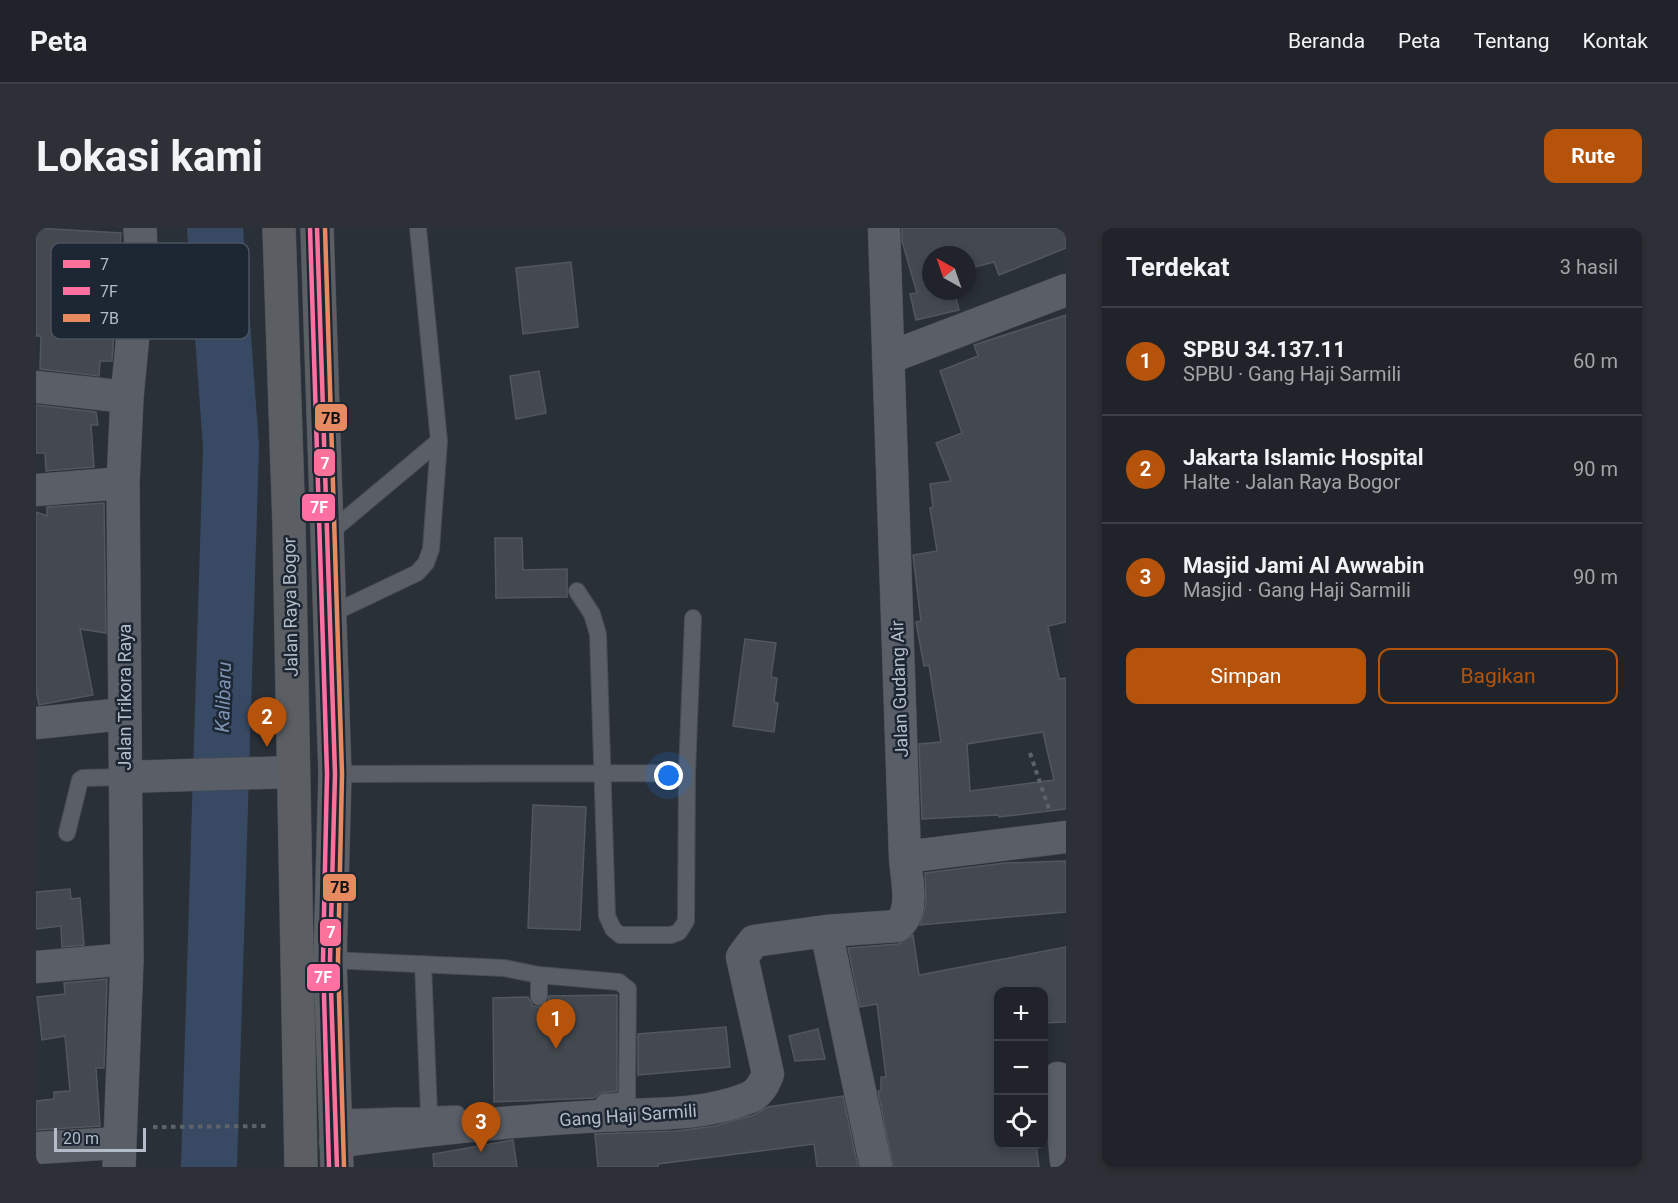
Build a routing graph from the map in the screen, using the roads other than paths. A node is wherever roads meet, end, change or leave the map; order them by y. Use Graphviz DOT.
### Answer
graph roads {
  1 [pos="140,228"];
  2 [pos="279,228"];
  3 [pos="317,228"];
  4 [pos="418,228"];
  5 [pos="884,228"];
  6 [pos="140,243"];
  7 [pos="1066,290"];
  8 [pos="133,339"];
  9 [pos="888,358"];
  10 [pos="36,387"];
  11 [pos="127,397"];
  12 [pos="439,441"];
  13 [pos="123,483"];
  14 [pos="36,490"];
  15 [pos="328,534"];
  16 [pos="577,591"];
  17 [pos="331,614"];
  18 [pos="693,618"];
  19 [pos="123,714"];
  20 [pos="36,723"];
  21 [pos="293,772"];
  22 [pos="687,772"];
  23 [pos="602,773"];
  24 [pos="335,774"];
  25 [pos="124,777"];
  26 [pos="67,833"];
  27 [pos="1062,837"];
  28 [pos="905,857"];
  29 [pos="826,931"];
  30 [pos="127,959"];
  31 [pos="330,960"];
  32 [pos="423,964"];
  33 [pos="36,967"];
  34 [pos="539,975"];
  35 [pos="539,996"];
  36 [pos="1058,1078"];
  37 [pos="429,1114"];
  38 [pos="335,1142"];
  39 [pos="36,1148"];
  40 [pos="119,1155"];
  41 [pos="1066,1161"];
  42 [pos="301,1167"];
  43 [pos="876,1167"];
  1 -- 6 [label="street, Jalan Trikora Raya"];
  2 -- 21 [label="highway, Jalan Raya Bogor"];
  3 -- 15 [label="highway"];
  4 -- 12 [label="lane"];
  5 -- 9 [label="street, Jalan Gudang Air"];
  7 -- 9 [label="street"];
  8 -- 11 [label="street, Jalan Trikora Raya"];
  9 -- 28 [label="street, Jalan Gudang Air"];
  10 -- 11 [label="street"];
  11 -- 13 [label="street, Jalan Trikora Raya"];
  12 -- 15 [label="lane"];
  12 -- 17 [label="lane"];
  13 -- 14 [label="street"];
  13 -- 19 [label="street, Jalan Trikora Raya"];
  15 -- 17 [label="highway"];
  16 -- 23 [label="lane"];
  17 -- 24 [label="highway"];
  18 -- 22 [label="lane"];
  19 -- 20 [label="street"];
  19 -- 25 [label="street, Jalan Trikora Raya"];
  21 -- 25 [label="street"];
  21 -- 42 [label="highway, Jalan Raya Bogor"];
  22 -- 23 [label="lane"];
  22 -- 23 [label="lane"];
  23 -- 24 [label="lane"];
  24 -- 31 [label="highway"];
  25 -- 26 [label="lane"];
  25 -- 30 [label="street, Jalan Trikora Raya"];
  27 -- 28 [label="street"];
  28 -- 29 [label="street, Jalan Gudang Air"];
  29 -- 38 [label="street, Gang Haji Sarmili"];
  29 -- 43 [label="street"];
  30 -- 33 [label="street"];
  30 -- 40 [label="street, Jalan Trikora Raya"];
  31 -- 32 [label="lane"];
  31 -- 38 [label="highway"];
  32 -- 34 [label="lane"];
  32 -- 37 [label="lane"];
  34 -- 35 [label="lane"];
  34 -- 37 [label="lane"];
  36 -- 41 [label="street"];
  37 -- 38 [label="lane"];
  39 -- 40 [label="street"];
}
